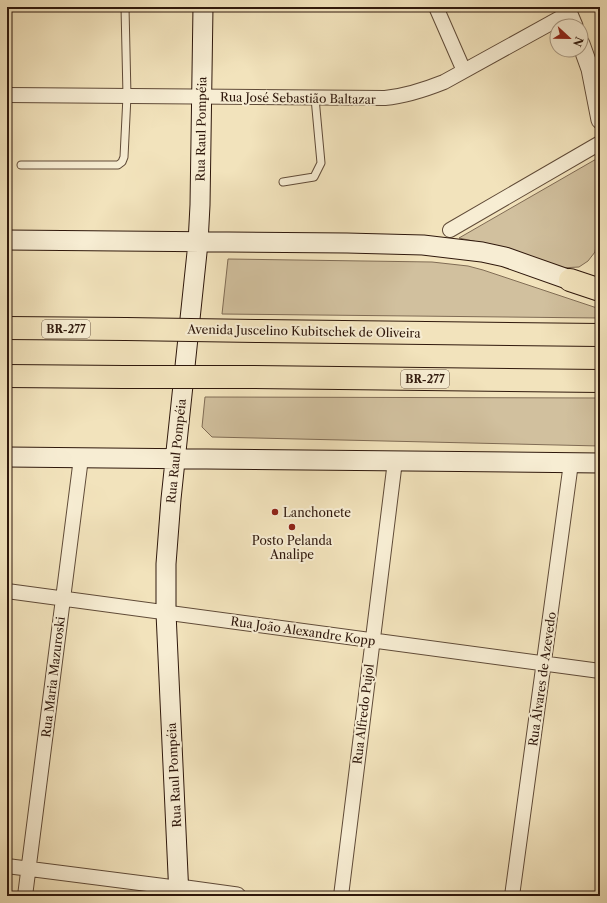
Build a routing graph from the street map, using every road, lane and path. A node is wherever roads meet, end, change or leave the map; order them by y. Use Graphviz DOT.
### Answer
graph roads {
  1 [pos="125,7"];
  2 [pos="203,7"];
  3 [pos="436,7"];
  4 [pos="570,15"];
  5 [pos="586,58"];
  6 [pos="464,71"];
  7 [pos="7,95"];
  8 [pos="127,96"];
  9 [pos="202,97"];
  10 [pos="316,98"];
  11 [pos="600,120"];
  12 [pos="600,143"];
  13 [pos="21,165"];
  14 [pos="283,182"];
  15 [pos="450,230"];
  16 [pos="7,240"];
  17 [pos="198,242"];
  18 [pos="570,280"];
  19 [pos="600,290"];
  20 [pos="7,328"];
  21 [pos="600,335"];
  22 [pos="7,376"];
  23 [pos="600,382"];
  24 [pos="7,457"];
  25 [pos="81,458"];
  26 [pos="176,459"];
  27 [pos="395,461"];
  28 [pos="572,463"];
  29 [pos="600,463"];
  30 [pos="7,591"];
  31 [pos="63,599"];
  32 [pos="166,613"];
  33 [pos="373,641"];
  34 [pos="544,664"];
  35 [pos="600,671"];
  36 [pos="7,866"];
  37 [pos="29,869"];
  38 [pos="179,892"];
  39 [pos="25,896"];
  40 [pos="238,896"];
  41 [pos="341,896"];
  42 [pos="512,896"];
  1 -- 8 [label="lane"];
  2 -- 9 [label="main road, Rua Raul Pompéia"];
  3 -- 6 [label="street"];
  4 -- 6 [label="street, Rua José Sebastião Baltazar"];
  5 -- 11 [label="street"];
  6 -- 10 [label="street, Rua José Sebastião Baltazar"];
  7 -- 8 [label="street, Rua José Sebastião Baltazar"];
  8 -- 9 [label="street, Rua José Sebastião Baltazar"];
  8 -- 13 [label="lane"];
  9 -- 10 [label="street, Rua José Sebastião Baltazar"];
  9 -- 17 [label="main road, Rua Raul Pompéia"];
  10 -- 14 [label="lane"];
  12 -- 15 [label="street"];
  16 -- 17 [label="main road"];
  17 -- 18 [label="main road"];
  17 -- 26 [label="main road, Rua Raul Pompéia"];
  18 -- 19 [label="highway"];
  20 -- 21 [label="highway, Avenida Juscelino Kubitschek de Oliveira / BR-277, bridge"];
  22 -- 23 [label="highway, BR-277, bridge"];
  24 -- 25 [label="main road"];
  25 -- 26 [label="main road"];
  25 -- 31 [label="street, Rua Maria Mazuroski"];
  26 -- 27 [label="main road"];
  26 -- 32 [label="main road, Rua Raul Pompéia"];
  27 -- 28 [label="main road"];
  27 -- 33 [label="street, Rua Alfredo Pujol"];
  28 -- 29 [label="main road"];
  28 -- 34 [label="street, Rua Álvares de Azevedo"];
  30 -- 31 [label="street, Rua João Alexandre Kopp"];
  31 -- 32 [label="street, Rua João Alexandre Kopp"];
  31 -- 37 [label="street, Rua Maria Mazuroski"];
  32 -- 33 [label="street, Rua João Alexandre Kopp"];
  32 -- 38 [label="main road, Rua Raul Pompéia"];
  33 -- 34 [label="street, Rua João Alexandre Kopp"];
  33 -- 41 [label="street, Rua Alfredo Pujol"];
  34 -- 35 [label="street, Rua João Alexandre Kopp"];
  34 -- 42 [label="street, Rua Álvares de Azevedo"];
  36 -- 37 [label="street"];
  37 -- 38 [label="street"];
  37 -- 39 [label="street, Rua Maria Mazuroski"];
  38 -- 40 [label="street"];
}
